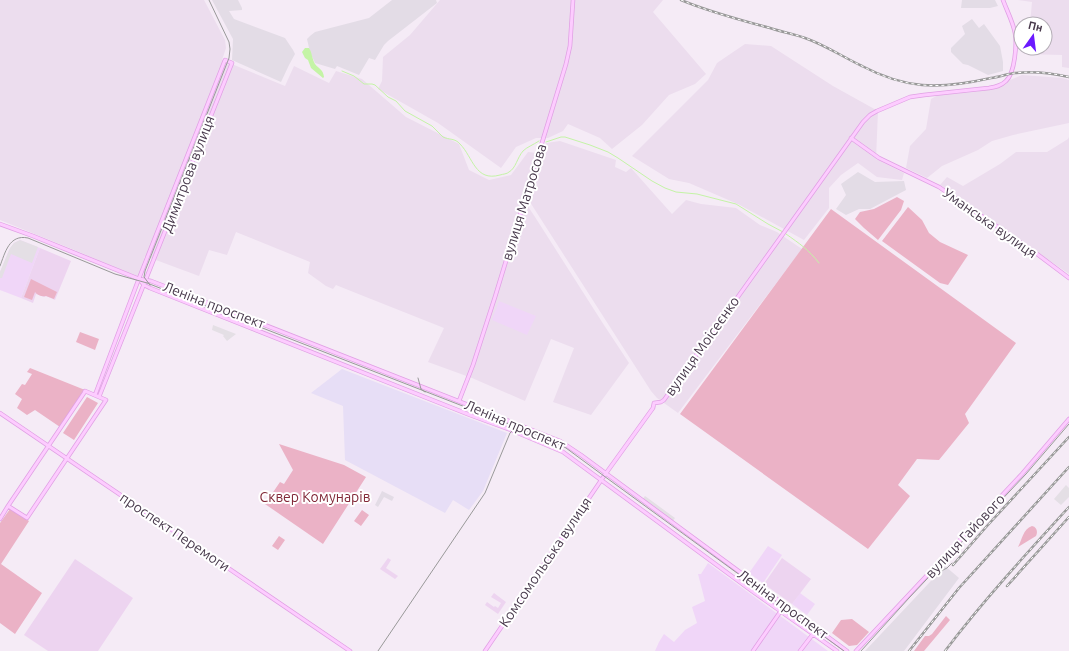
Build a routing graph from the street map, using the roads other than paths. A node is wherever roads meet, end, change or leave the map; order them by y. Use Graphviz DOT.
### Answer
graph roads {
  1 [pos="573,0"];
  2 [pos="1003,0"];
  3 [pos="851,138"];
  4 [pos="0,224"];
  5 [pos="1069,278"];
  6 [pos="139,279"];
  7 [pos="146,280"];
  8 [pos="144,285"];
  9 [pos="346,357"];
  10 [pos="343,364"];
  11 [pos="95,395"];
  12 [pos="99,396"];
  13 [pos="459,401"];
  14 [pos="0,413"];
  15 [pos="1069,419"];
  16 [pos="49,446"];
  17 [pos="67,459"];
  18 [pos="606,474"];
  19 [pos="602,480"];
  20 [pos="8,506"];
  21 [pos="0,519"];
  22 [pos="785,605"];
  23 [pos="781,611"];
  24 [pos="813,634"];
  25 [pos="839,645"];
  26 [pos="350,651"];
  27 [pos="485,651"];
  28 [pos="753,651"];
  29 [pos="800,651"];
  30 [pos="836,651"];
  31 [pos="847,651"];
  32 [pos="856,651"];
  1 -- 13 [label="street, вулиця Матросова"];
  2 -- 3 [label="street, вулиця Моісеєнко"];
  3 -- 5 [label="street, Уманська вулиця"];
  3 -- 18 [label="street, вулиця Моісеєнко"];
  4 -- 6 [label="street, Леніна проспект"];
  6 -- 7 [label="street, Леніна проспект"];
  6 -- 7 [label="street, Димитрова вулиця"];
  6 -- 8 [label="street, Леніна проспект"];
  6 -- 11 [label="street, Димитрова вулиця"];
  7 -- 8 [label="street, Димитрова вулиця"];
  7 -- 9 [label="street, Леніна проспект"];
  8 -- 10 [label="street, Леніна проспект"];
  8 -- 12 [label="street, Димитрова вулиця"];
  9 -- 10 [label="street"];
  9 -- 13 [label="street, Леніна проспект"];
  10 -- 19 [label="street, Леніна проспект"];
  11 -- 12 [label="street"];
  11 -- 16 [label="street"];
  12 -- 17 [label="street"];
  13 -- 18 [label="street, Леніна проспект"];
  14 -- 16 [label="street, проспект Перемоги"];
  15 -- 32 [label="street, вулиця Гайового"];
  16 -- 17 [label="street, проспект Перемоги"];
  16 -- 20 [label="street"];
  17 -- 20 [label="street"];
  17 -- 26 [label="street, проспект Перемоги"];
  18 -- 19 [label="street, Комсомольська вулиця"];
  18 -- 22 [label="street, Леніна проспект"];
  19 -- 23 [label="street, Леніна проспект"];
  19 -- 27 [label="street, Комсомольська вулиця"];
  20 -- 21 [label="street"];
  22 -- 23 [label="street"];
  22 -- 25 [label="street, Леніна проспект"];
  23 -- 24 [label="street, Леніна проспект"];
  23 -- 28 [label="street"];
  24 -- 29 [label="street"];
  24 -- 30 [label="street, Леніна проспект"];
  25 -- 30 [label="street"];
  25 -- 31 [label="street, Леніна проспект"];
}
